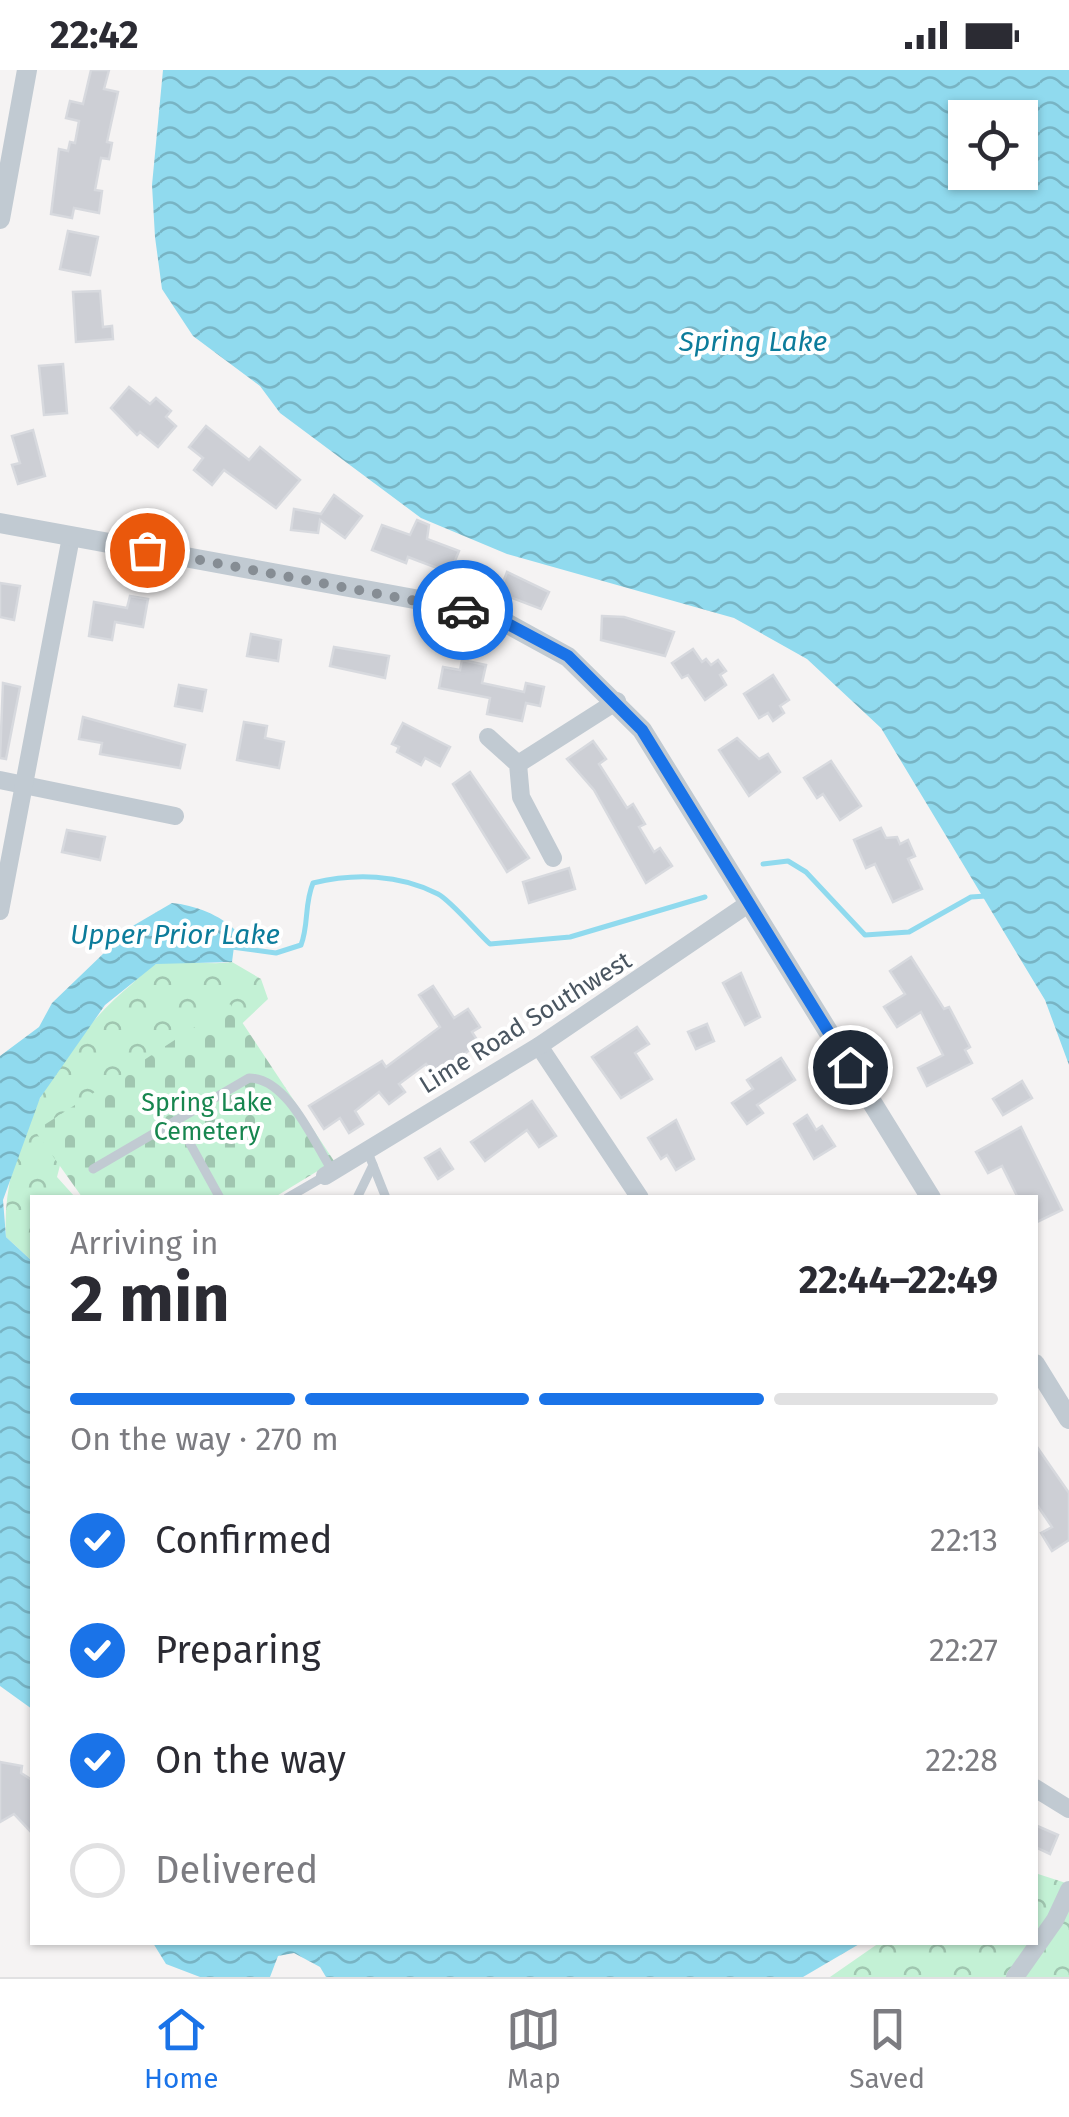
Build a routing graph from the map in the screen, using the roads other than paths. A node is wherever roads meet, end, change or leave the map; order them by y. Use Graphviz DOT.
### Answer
graph roads {
  1 [pos="26,70"];
  2 [pos="0,220"];
  3 [pos="0,523"];
  4 [pos="71,537"];
  5 [pos="616,701"];
  6 [pos="488,738"];
  7 [pos="518,764"];
  8 [pos="0,780"];
  9 [pos="24,785"];
  10 [pos="176,816"];
  11 [pos="553,858"];
  12 [pos="748,904"];
  13 [pos="0,911"];
  14 [pos="539,1046"];
  15 [pos="177,1120"];
  16 [pos="370,1158"];
  17 [pos="93,1169"];
  18 [pos="329,1174"];
  19 [pos="218,1195"];
  20 [pos="292,1195"];
  21 [pos="358,1195"];
  22 [pos="385,1195"];
  23 [pos="638,1195"];
  24 [pos="929,1195"];
  25 [pos="1038,1369"];
  26 [pos="1069,1419"];
  27 [pos="1038,1790"];
  28 [pos="1069,1809"];
  29 [pos="1069,1890"];
  30 [pos="1038,1943"];
  31 [pos="1036,1945"];
  32 [pos="1014,1977"];
  1 -- 2 [label="street"];
  3 -- 4 [label="street"];
  4 -- 5 [label="street"];
  4 -- 9 [label="street"];
  5 -- 7 [label="street"];
  5 -- 12 [label="street"];
  6 -- 7 [label="street"];
  7 -- 11 [label="street"];
  8 -- 9 [label="street"];
  9 -- 10 [label="street"];
  9 -- 13 [label="street"];
  12 -- 14 [label="street, Lime Road Southwest"];
  12 -- 24 [label="street"];
  14 -- 16 [label="street, Lime Road Southwest"];
  14 -- 23 [label="street"];
  15 -- 17 [label="lane"];
  15 -- 18 [label="lane"];
  15 -- 19 [label="lane"];
  16 -- 18 [label="street, Lime Road Southwest"];
  16 -- 21 [label="lane"];
  16 -- 22 [label="lane"];
  18 -- 20 [label="lane"];
  25 -- 26 [label="street"];
  27 -- 28 [label="street"];
  29 -- 30 [label="street"];
  31 -- 32 [label="street"];
}
